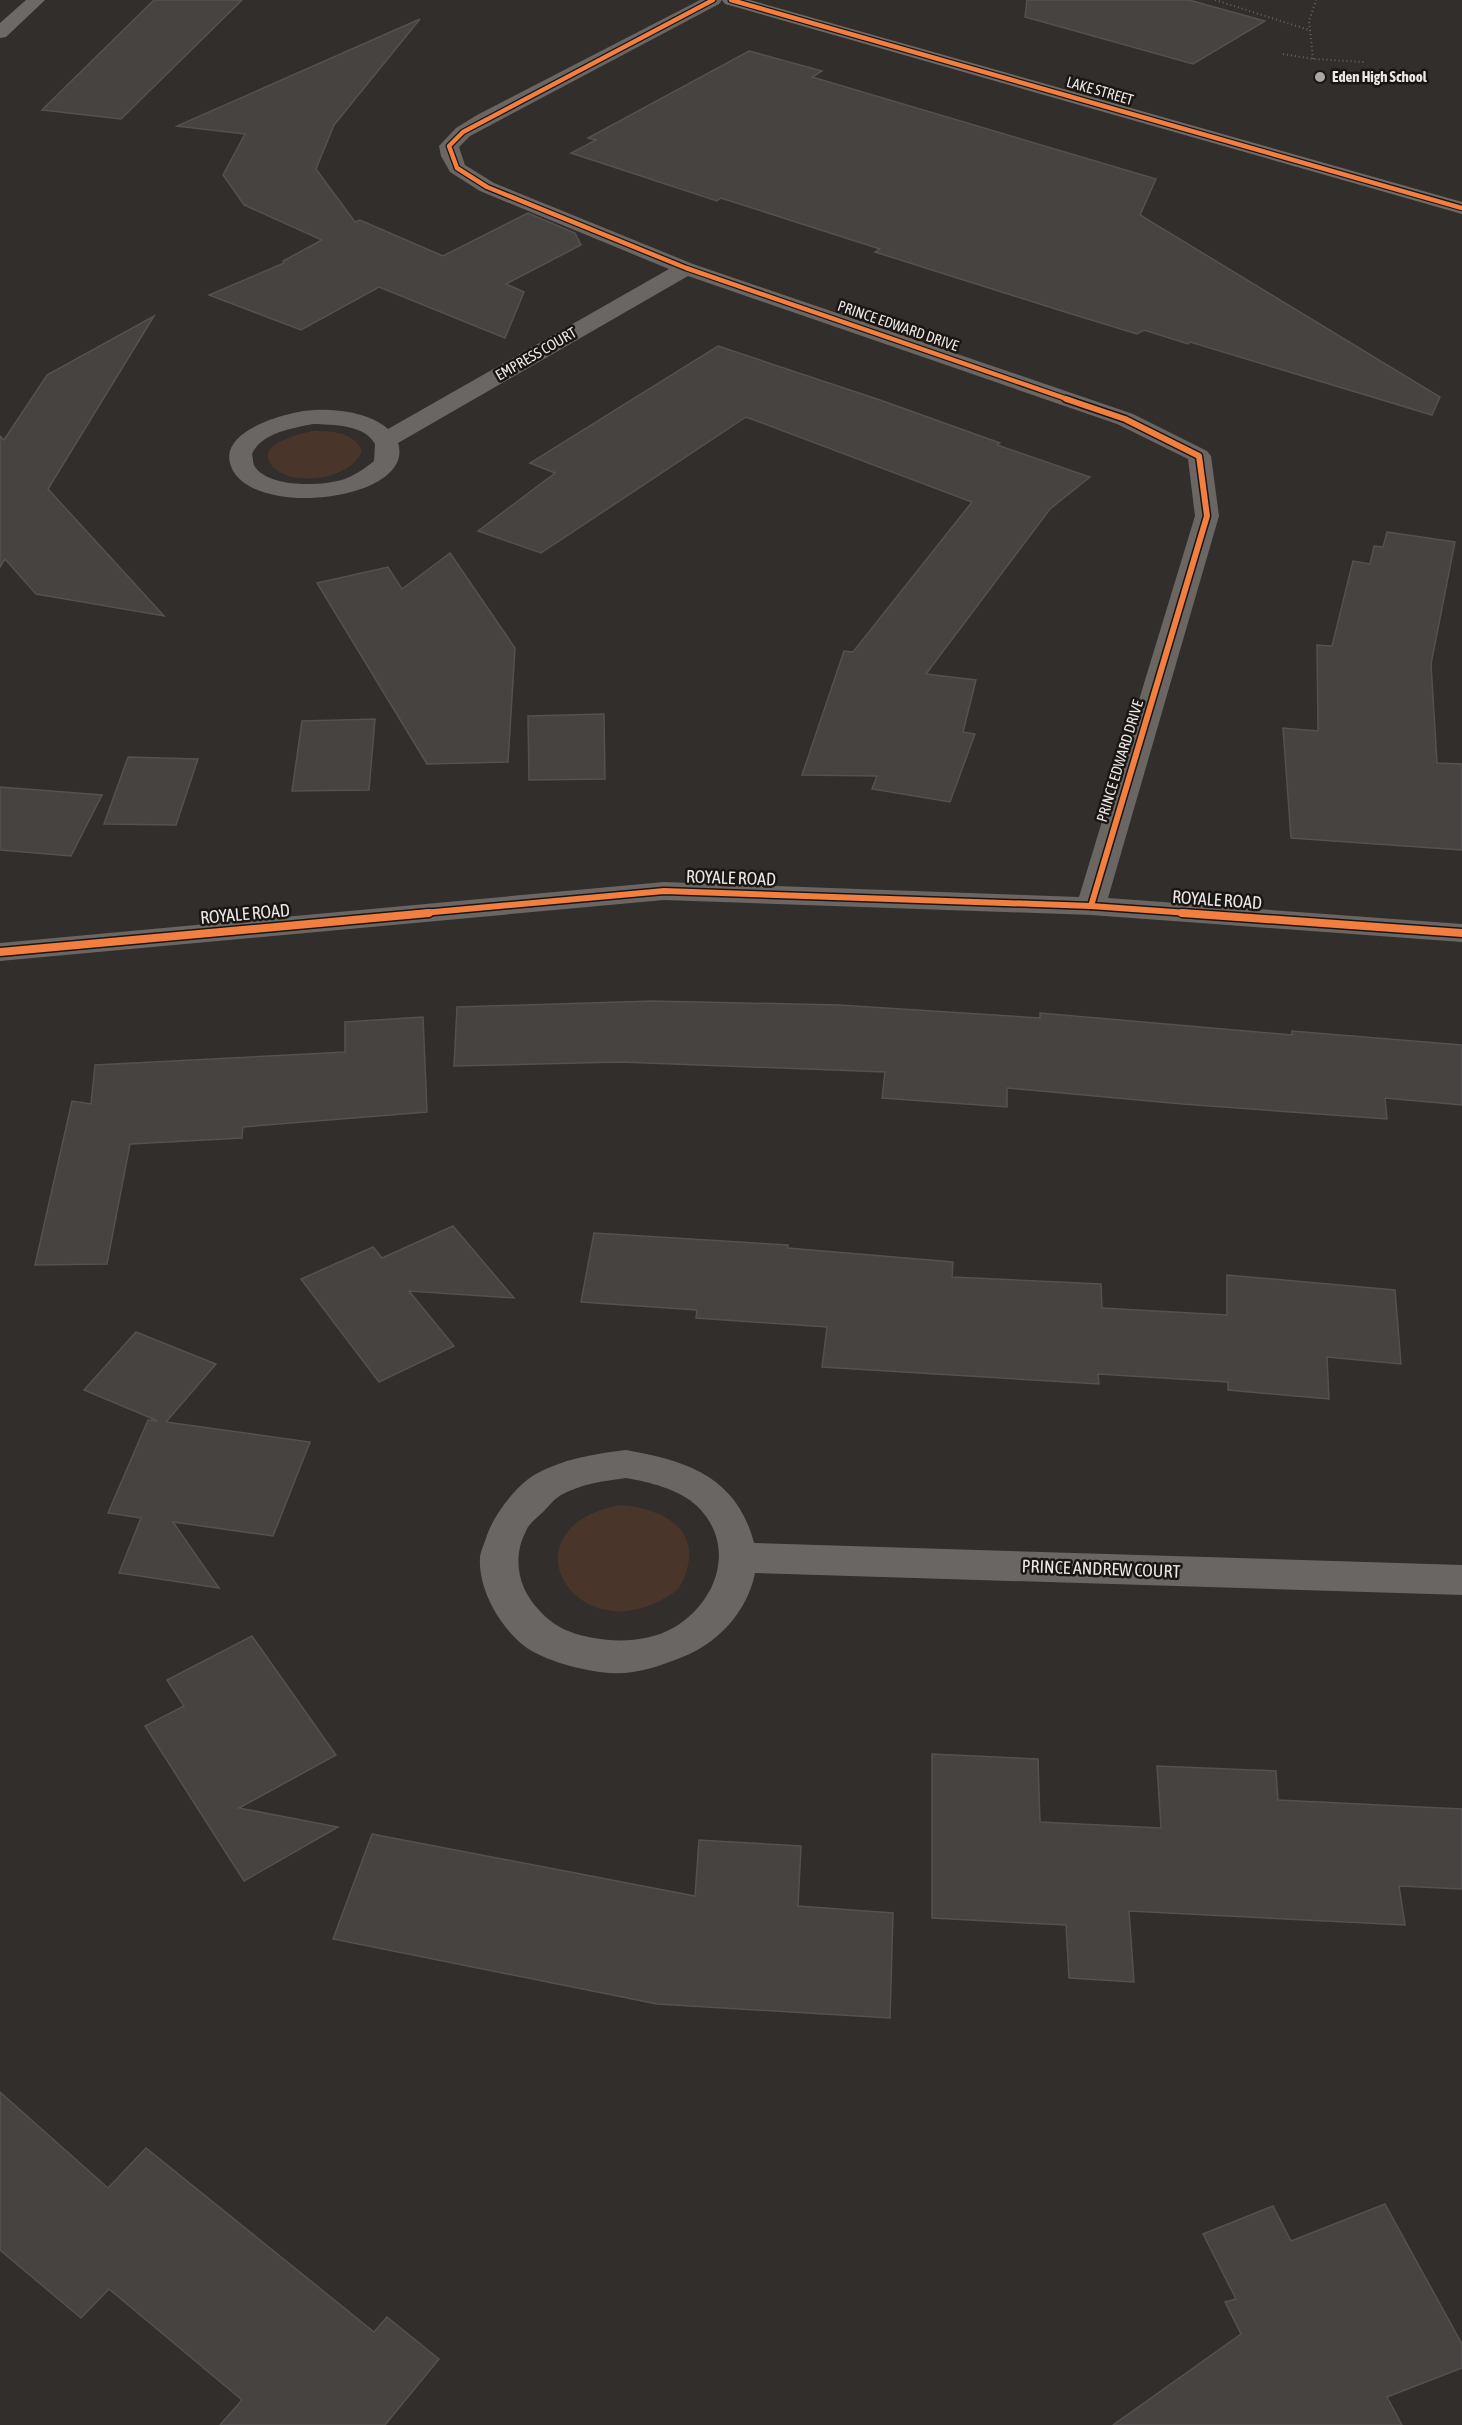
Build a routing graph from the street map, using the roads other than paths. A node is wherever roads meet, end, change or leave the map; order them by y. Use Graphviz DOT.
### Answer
graph roads {
  1 [pos="36,0"];
  2 [pos="712,0"];
  3 [pos="731,0"];
  4 [pos="0,33"];
  5 [pos="1462,208"];
  6 [pos="686,268"];
  7 [pos="386,440"];
  8 [pos="1091,906"];
  9 [pos="1462,933"];
  10 [pos="0,952"];
  11 [pos="739,1558"];
  12 [pos="1462,1580"];
  1 -- 4 [label="main road"];
  2 -- 6 [label="street, PRINCE EDWARD DRIVE"];
  3 -- 5 [label="main road, LAKE STREET"];
  6 -- 7 [label="street, EMPRESS COURT"];
  6 -- 8 [label="street, PRINCE EDWARD DRIVE"];
  7 -- 7 [label="street"];
  8 -- 9 [label="street, ROYALE ROAD"];
  8 -- 10 [label="street, ROYALE ROAD"];
  11 -- 11 [label="street"];
  11 -- 12 [label="street, PRINCE ANDREW COURT"];
}
